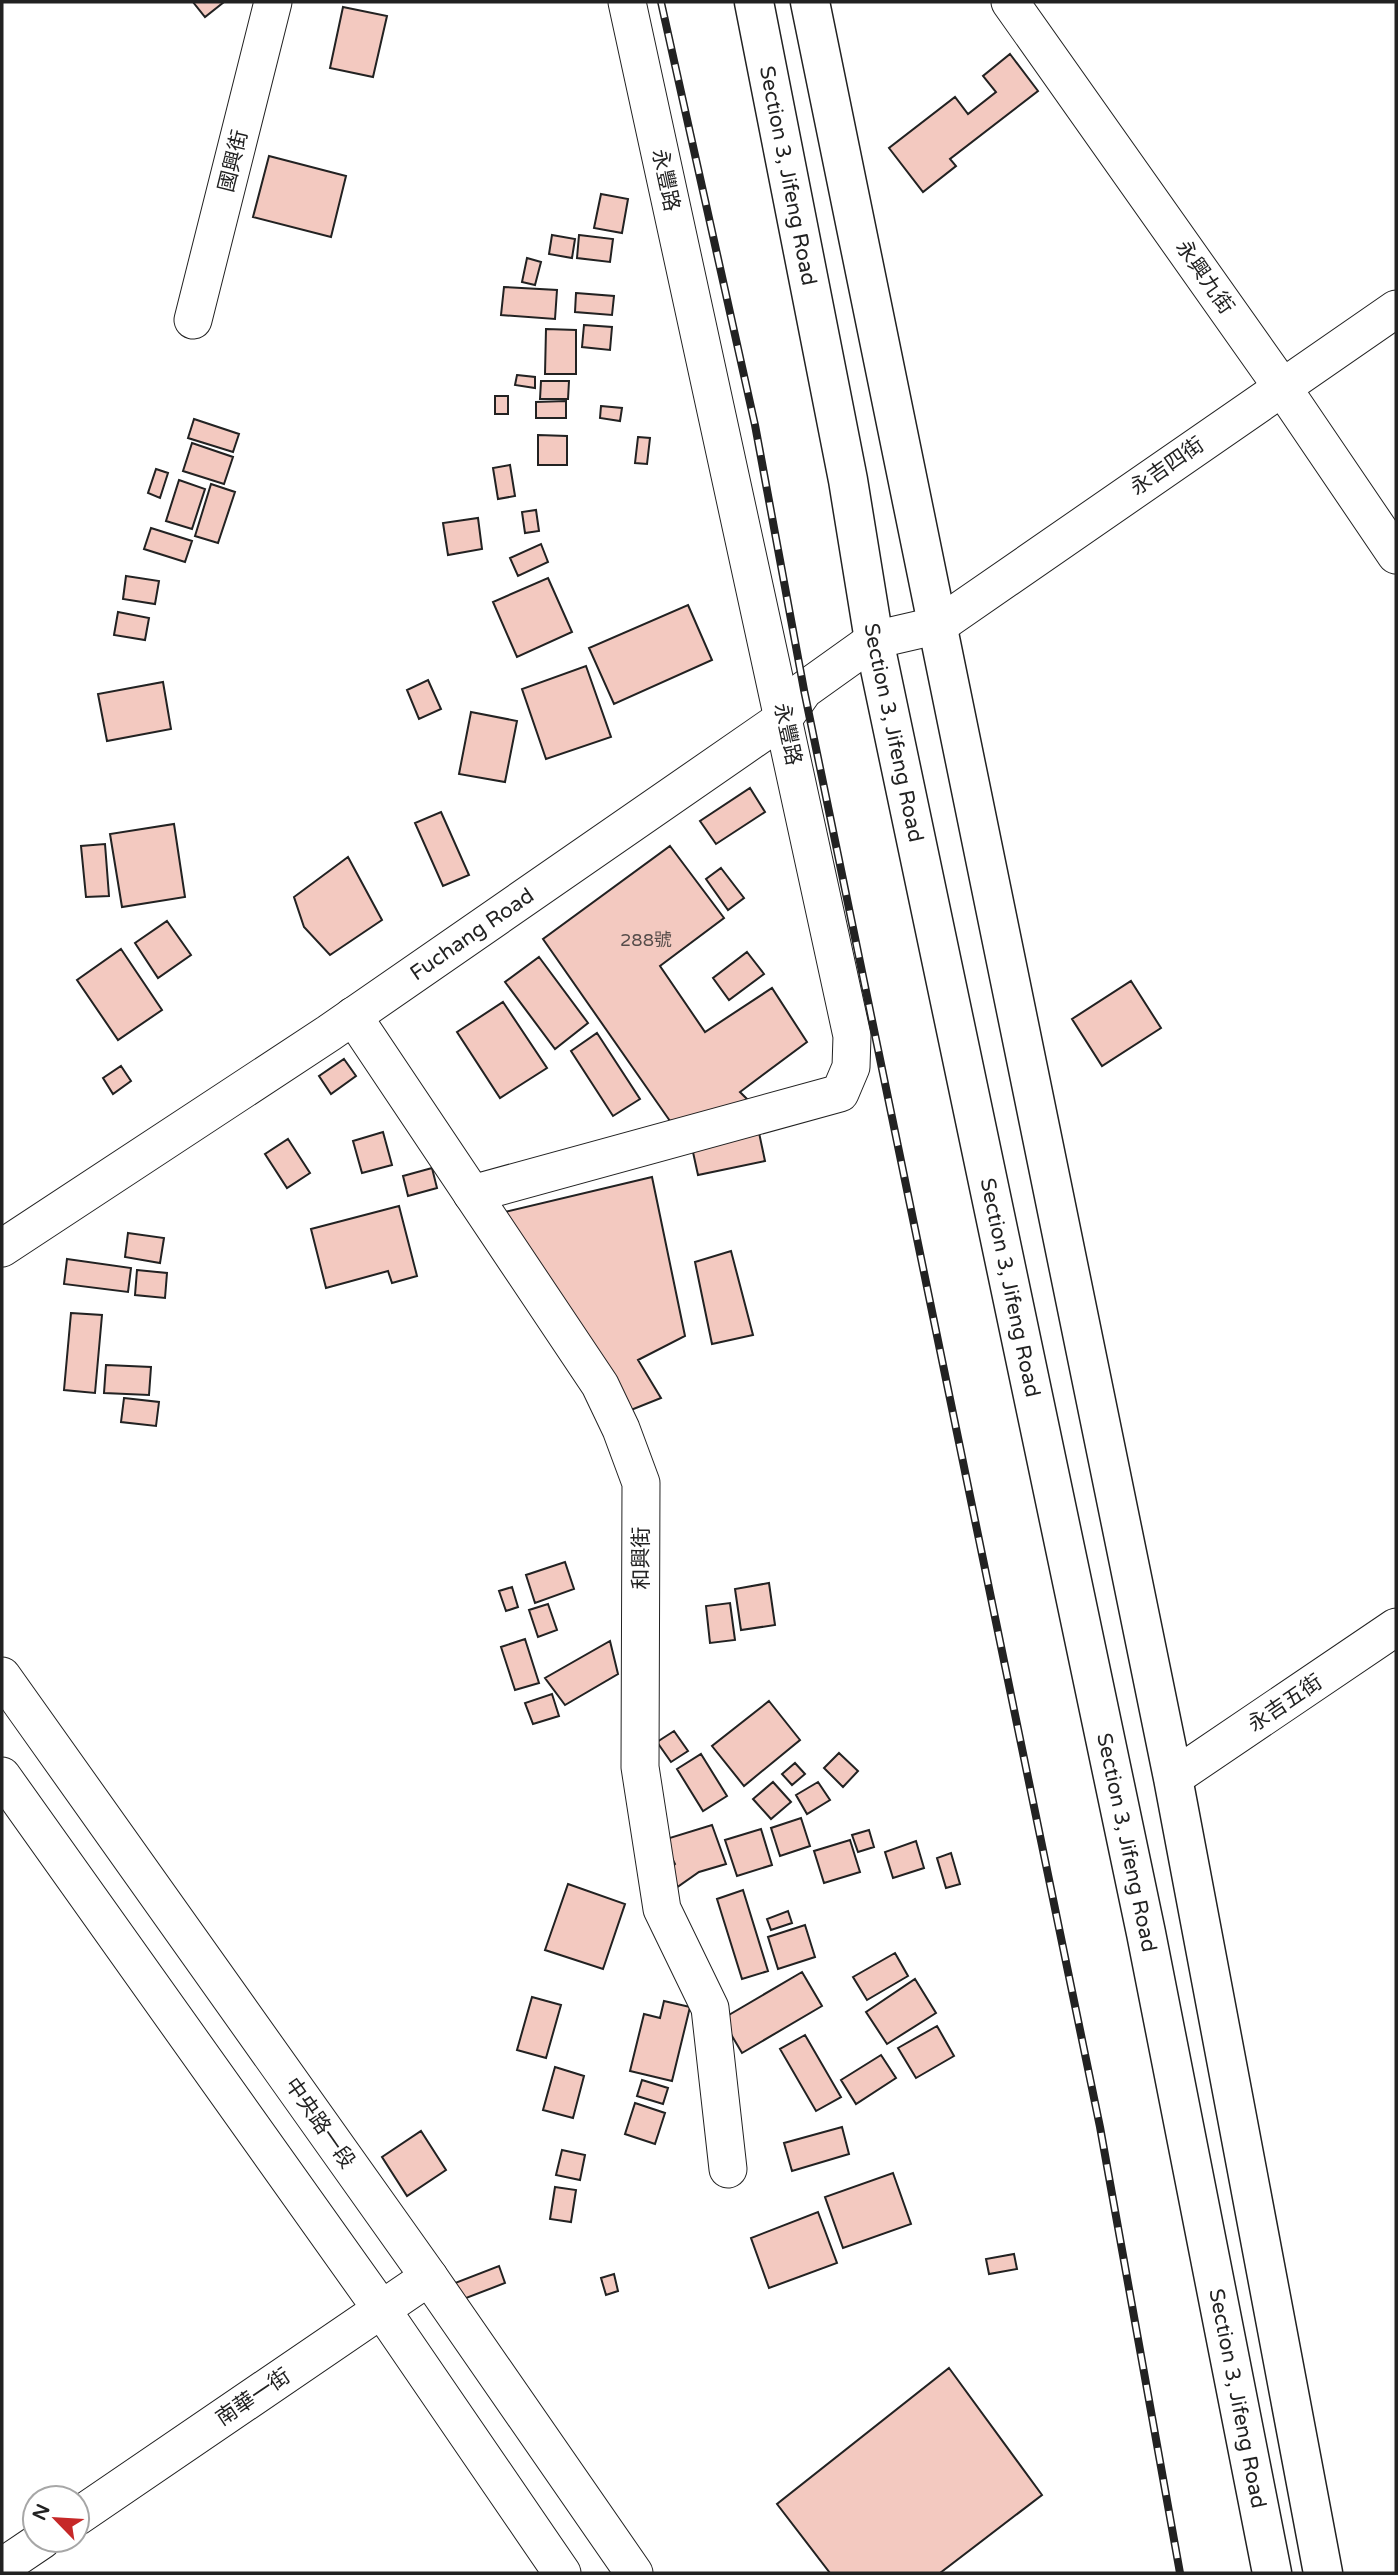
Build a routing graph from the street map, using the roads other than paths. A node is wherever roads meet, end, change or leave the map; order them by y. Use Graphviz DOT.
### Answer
graph roads {
  1 [pos="273,2"];
  2 [pos="627,2"];
  3 [pos="754,2"];
  4 [pos="810,2"];
  5 [pos="1010,2"];
  6 [pos="1396,309"];
  7 [pos="193,320"];
  8 [pos="1282,387"];
  9 [pos="1396,555"];
  10 [pos="939,625"];
  11 [pos="874,640"];
  12 [pos="784,718"];
  13 [pos="353,1016"];
  14 [pos="472,1194"];
  15 [pos="2,1248"];
  16 [pos="1396,1627"];
  17 [pos="2,1676"];
  18 [pos="2,1776"];
  19 [pos="1173,1778"];
  20 [pos="728,2169"];
  21 [pos="429,2277"];
  22 [pos="382,2310"];
  23 [pos="91,2507"];
  24 [pos="21,2554"];
  25 [pos="2,2567"];
  26 [pos="562,2573"];
  27 [pos="634,2573"];
  28 [pos="1272,2573"];
  29 [pos="1323,2573"];
  1 -- 7 [label="street, 國興街"];
  2 -- 12 [label="street, 永豐路"];
  3 -- 11 [label="main road, Section 3, Jifeng Road"];
  4 -- 10 [label="main road"];
  5 -- 8 [label="street, 永興九街"];
  6 -- 8 [label="street, 永吉四街"];
  8 -- 9 [label="street, 永興九街"];
  8 -- 10 [label="street, 永吉四街"];
  10 -- 11 [label="street, Fuchang Road"];
  10 -- 19 [label="main road"];
  11 -- 12 [label="street, Fuchang Road"];
  11 -- 28 [label="main road, Section 3, Jifeng Road"];
  12 -- 13 [label="street, Fuchang Road"];
  12 -- 14 [label="street, 永豐路"];
  13 -- 14 [label="street, 和興街"];
  13 -- 15 [label="street, Fuchang Road"];
  14 -- 20 [label="street, 和興街"];
  16 -- 19 [label="street, 永吉五街"];
  17 -- 21 [label="street, 中央路一段"];
  18 -- 22 [label="street"];
  19 -- 29 [label="main road"];
  21 -- 22 [label="street, 南華一街"];
  21 -- 27 [label="street, 中央路一段"];
  22 -- 23 [label="street, 南華一街"];
  22 -- 26 [label="street"];
  24 -- 25 [label="street"];
}
